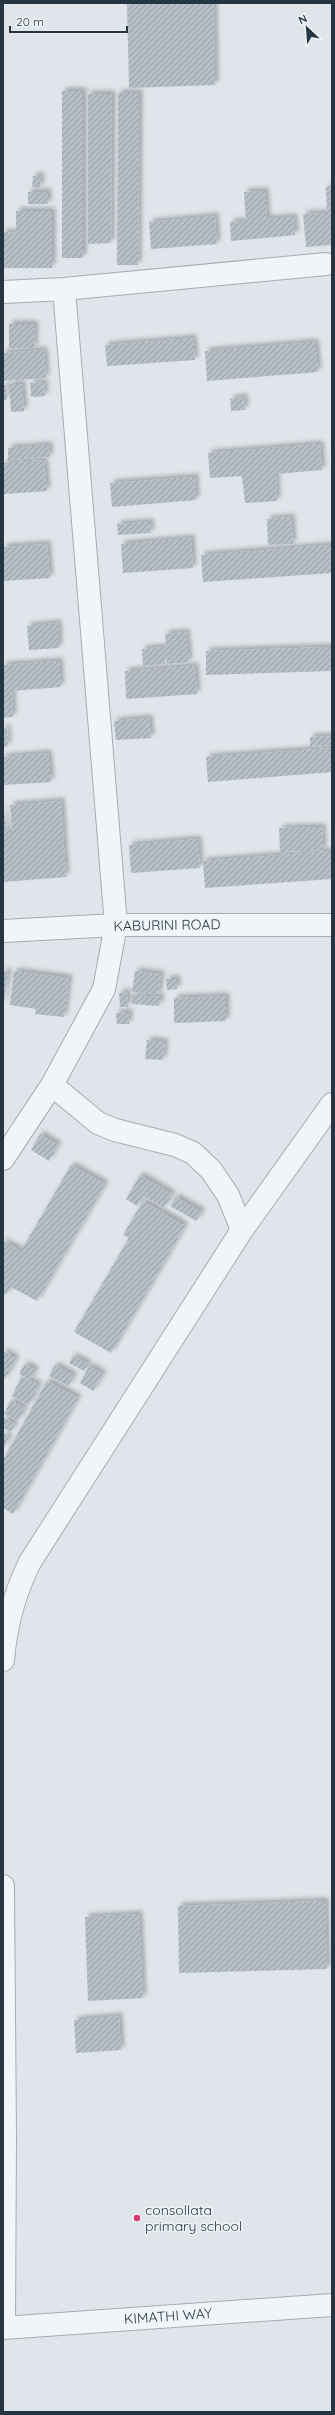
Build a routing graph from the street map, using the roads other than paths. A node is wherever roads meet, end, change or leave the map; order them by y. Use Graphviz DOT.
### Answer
graph roads {
  1 [pos="326,264"];
  2 [pos="64,289"];
  3 [pos="3,292"];
  4 [pos="116,925"];
  5 [pos="332,925"];
  6 [pos="3,931"];
  7 [pos="52,1084"];
  8 [pos="332,1104"];
  9 [pos="3,1159"];
  10 [pos="242,1230"];
  11 [pos="10,1584"];
  12 [pos="3,1660"];
  13 [pos="3,1886"];
  14 [pos="4,2136"];
  15 [pos="332,2305"];
  16 [pos="3,2328"];
  1 -- 2 [label="street"];
  2 -- 3 [label="street"];
  2 -- 4 [label="street"];
  4 -- 5 [label="street, KABURINI ROAD"];
  4 -- 6 [label="street, KABURINI ROAD"];
  4 -- 7 [label="street"];
  7 -- 9 [label="street"];
  7 -- 10 [label="street"];
  8 -- 10 [label="street"];
  10 -- 11 [label="street"];
  11 -- 12 [label="street"];
  13 -- 14 [label="street"];
  14 -- 16 [label="street"];
  15 -- 16 [label="street, KIMATHI WAY"];
}
